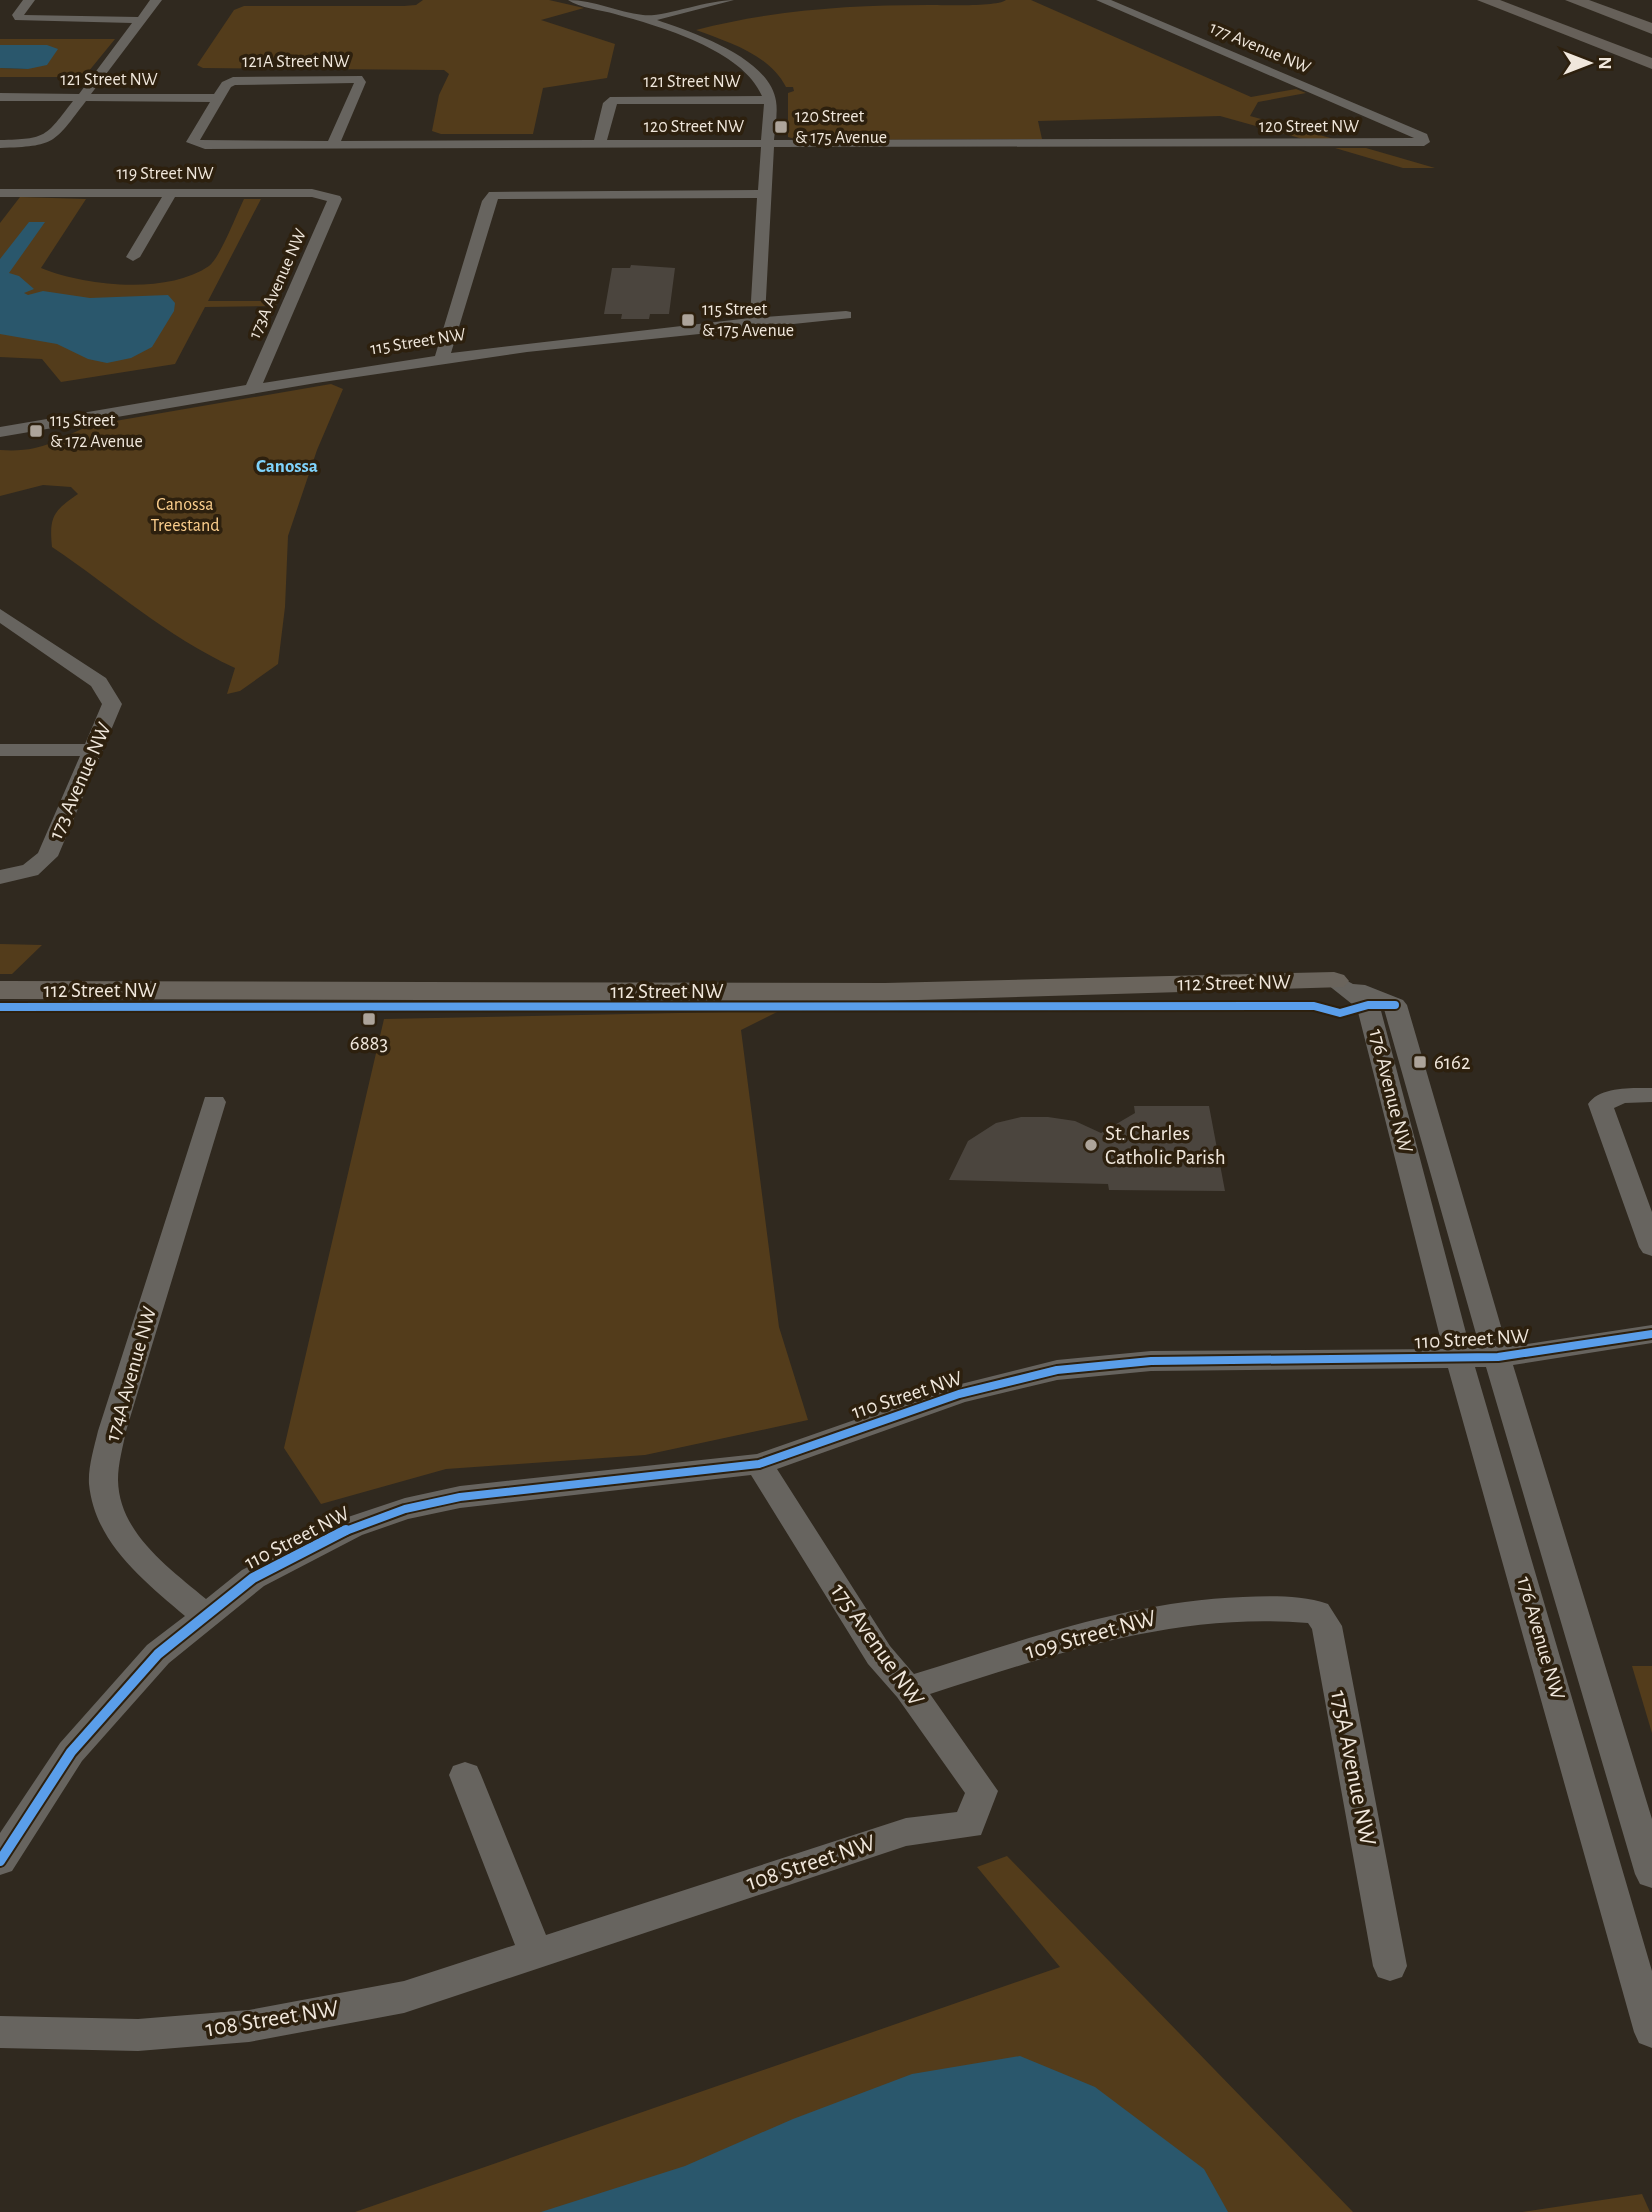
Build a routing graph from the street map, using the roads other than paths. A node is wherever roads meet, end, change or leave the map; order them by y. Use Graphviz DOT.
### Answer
graph roads {
  1 [pos="29,0"];
  2 [pos="156,0"];
  3 [pos="574,0"];
  4 [pos="728,0"];
  5 [pos="1102,0"];
  6 [pos="1485,0"];
  7 [pos="1573,0"];
  8 [pos="141,20"];
  9 [pos="641,20"];
  10 [pos="1652,29"];
  11 [pos="720,49"];
  12 [pos="699,54"];
  13 [pos="1652,64"];
  14 [pos="0,97"];
  15 [pos="82,97"];
  16 [pos="219,98"];
  17 [pos="770,100"];
  18 [pos="1366,113"];
  19 [pos="1351,115"];
  20 [pos="1424,142"];
  21 [pos="0,144"];
  22 [pos="333,145"];
  23 [pos="600,145"];
  24 [pos="767,145"];
  25 [pos="0,193"];
  26 [pos="171,193"];
  27 [pos="765,194"];
  28 [pos="330,195"];
  29 [pos="134,257"];
  30 [pos="846,315"];
  31 [pos="757,320"];
  32 [pos="442,357"];
  33 [pos="252,388"];
  34 [pos="0,432"];
  35 [pos="0,615"];
  36 [pos="0,750"];
  37 [pos="94,750"];
  38 [pos="0,877"];
  39 [pos="1334,981"];
  40 [pos="0,990"];
  41 [pos="1652,1095"];
  42 [pos="214,1102"];
  43 [pos="1652,1247"];
  44 [pos="1652,1334"];
  45 [pos="1498,1357"];
  46 [pos="1459,1359"];
  47 [pos="759,1464"];
  48 [pos="1278,1606"];
  49 [pos="206,1616"];
  50 [pos="908,1688"];
  51 [pos="466,1775"];
  52 [pos="969,1825"];
  53 [pos="0,1861"];
  54 [pos="1652,1874"];
  55 [pos="536,1954"];
  56 [pos="1390,1966"];
  57 [pos="0,2032"];
  58 [pos="1652,2032"];
  1 -- 8 [label="street"];
  2 -- 8 [label="street"];
  3 -- 9 [label="street"];
  4 -- 9 [label="street"];
  5 -- 18 [label="street, 177 Avenue NW"];
  6 -- 13 [label="highway"];
  7 -- 10 [label="highway"];
  8 -- 15 [label="street"];
  9 -- 11 [label="street"];
  11 -- 12 [label="street"];
  11 -- 17 [label="street"];
  14 -- 15 [label="street, 121 Street NW"];
  15 -- 16 [label="street, 121 Street NW"];
  15 -- 21 [label="street"];
  16 -- 22 [label="street, 120 Street NW"];
  16 -- 22 [label="street, 121A Street NW"];
  17 -- 23 [label="street, 121 Street NW"];
  17 -- 24 [label="street"];
  18 -- 19 [label="street"];
  18 -- 20 [label="street, 177 Avenue NW"];
  20 -- 24 [label="street, 120 Street NW"];
  22 -- 23 [label="street, 120 Street NW"];
  23 -- 24 [label="street, 120 Street NW"];
  24 -- 27 [label="street"];
  25 -- 26 [label="street, 119 Street NW"];
  26 -- 28 [label="street, 119 Street NW"];
  26 -- 29 [label="street"];
  27 -- 31 [label="street"];
  27 -- 32 [label="street"];
  28 -- 33 [label="street, 173A Avenue NW"];
  30 -- 31 [label="street, 115 Street NW"];
  31 -- 32 [label="street, 115 Street NW"];
  32 -- 33 [label="street, 115 Street NW"];
  33 -- 34 [label="street, 115 Street NW"];
  35 -- 37 [label="street, 173 Avenue NW"];
  36 -- 37 [label="street"];
  37 -- 38 [label="street, 173 Avenue NW"];
  39 -- 40 [label="main road, 112 Street NW"];
  39 -- 45 [label="street, 176 Avenue NW"];
  39 -- 46 [label="street, 176 Avenue NW"];
  41 -- 43 [label="street"];
  42 -- 49 [label="street, 174A Avenue NW"];
  44 -- 45 [label="street, 110 Street NW"];
  45 -- 46 [label="street, 110 Street NW"];
  45 -- 54 [label="street, 176 Avenue NW"];
  46 -- 47 [label="street, 110 Street NW"];
  46 -- 58 [label="street, 176 Avenue NW"];
  47 -- 49 [label="street, 110 Street NW"];
  47 -- 50 [label="street, 175 Avenue NW"];
  48 -- 50 [label="street, 109 Street NW"];
  48 -- 56 [label="street, 175A Avenue NW"];
  49 -- 53 [label="street, 110 Street NW"];
  50 -- 52 [label="street, 175 Avenue NW"];
  51 -- 55 [label="street"];
  52 -- 55 [label="street, 108 Street NW"];
  55 -- 57 [label="street, 108 Street NW"];
}
